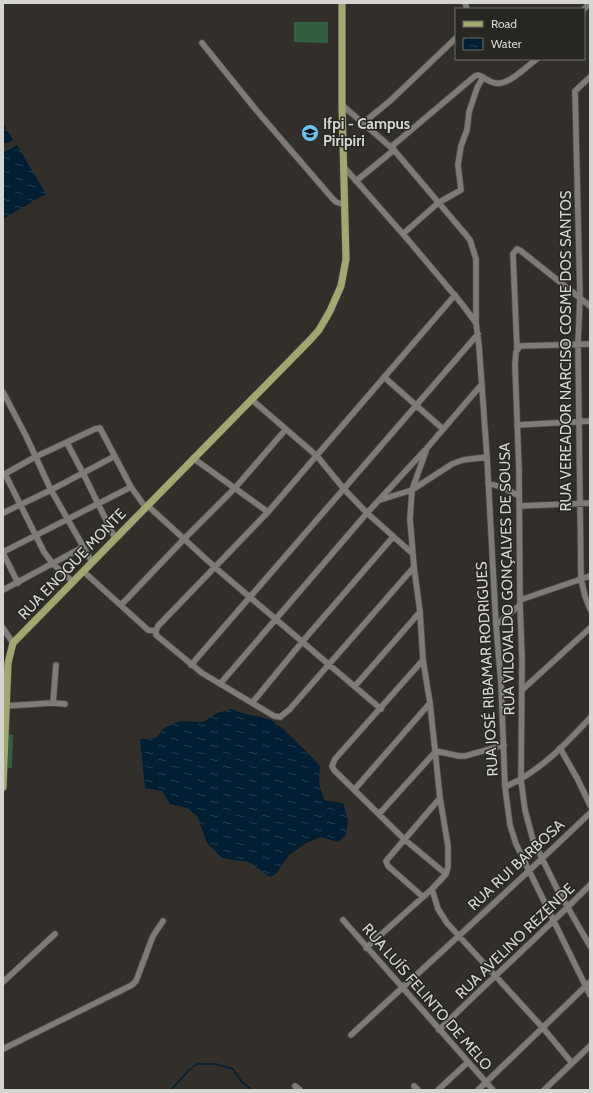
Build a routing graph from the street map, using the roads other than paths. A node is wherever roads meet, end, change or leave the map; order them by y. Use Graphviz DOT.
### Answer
graph roads {
  1 [pos="342,3"];
  2 [pos="455,39"];
  3 [pos="202,43"];
  4 [pos="536,60"];
  5 [pos="483,77"];
  6 [pos="590,77"];
  7 [pos="342,105"];
  8 [pos="363,122"];
  9 [pos="393,149"];
  10 [pos="344,167"];
  11 [pos="356,181"];
  12 [pos="438,203"];
  13 [pos="345,205"];
  14 [pos="403,234"];
  15 [pos="455,295"];
  16 [pos="580,297"];
  17 [pos="590,306"];
  18 [pos="476,323"];
  19 [pos="478,334"];
  20 [pos="578,343"];
  21 [pos="590,344"];
  22 [pos="517,349"];
  23 [pos="384,377"];
  24 [pos="482,384"];
  25 [pos="3,392"];
  26 [pos="251,399"];
  27 [pos="417,405"];
  28 [pos="578,420"];
  29 [pos="590,421"];
  30 [pos="517,425"];
  31 [pos="286,429"];
  32 [pos="443,429"];
  33 [pos="67,443"];
  34 [pos="427,448"];
  35 [pos="115,456"];
  36 [pos="317,456"];
  37 [pos="35,457"];
  38 [pos="487,457"];
  39 [pos="193,458"];
  40 [pos="83,473"];
  41 [pos="4,474"];
  42 [pos="488,483"];
  43 [pos="131,487"];
  44 [pos="234,488"];
  45 [pos="344,489"];
  46 [pos="51,490"];
  47 [pos="412,490"];
  48 [pos="519,496"];
  49 [pos="380,500"];
  50 [pos="590,503"];
  51 [pos="99,504"];
  52 [pos="580,504"];
  53 [pos="21,505"];
  54 [pos="519,506"];
  55 [pos="147,507"];
  56 [pos="268,512"];
  57 [pos="3,513"];
  58 [pos="367,513"];
  59 [pos="68,519"];
  60 [pos="36,536"];
  61 [pos="393,537"];
  62 [pos="115,538"];
  63 [pos="184,539"];
  64 [pos="83,548"];
  65 [pos="3,553"];
  66 [pos="413,554"];
  67 [pos="92,562"];
  68 [pos="53,564"];
  69 [pos="215,567"];
  70 [pos="414,567"];
  71 [pos="83,571"];
  72 [pos="590,576"];
  73 [pos="581,579"];
  74 [pos="72,581"];
  75 [pos="18,583"];
  76 [pos="3,590"];
  77 [pos="250,598"];
  78 [pos="520,603"];
  79 [pos="120,605"];
  80 [pos="590,608"];
  81 [pos="420,612"];
  82 [pos="276,620"];
  83 [pos="496,625"];
  84 [pos="3,628"];
  85 [pos="590,628"];
  86 [pos="156,631"];
  87 [pos="302,642"];
  88 [pos="13,643"];
  89 [pos="423,660"];
  90 [pos="328,664"];
  91 [pos="56,665"];
  92 [pos="191,666"];
  93 [pos="220,684"];
  94 [pos="354,686"];
  95 [pos="522,690"];
  96 [pos="53,703"];
  97 [pos="252,703"];
  98 [pos="66,704"];
  99 [pos="430,704"];
  100 [pos="4,706"];
  101 [pos="381,709"];
  102 [pos="590,718"];
  103 [pos="504,744"];
  104 [pos="560,748"];
  105 [pos="436,751"];
  106 [pos="521,780"];
  107 [pos="3,787"];
  108 [pos="505,787"];
  109 [pos="354,790"];
  110 [pos="440,798"];
  111 [pos="590,805"];
  112 [pos="590,813"];
  113 [pos="379,814"];
  114 [pos="404,839"];
  115 [pos="542,859"];
  116 [pos="529,869"];
  117 [pos="446,874"];
  118 [pos="590,885"];
  119 [pos="432,889"];
  120 [pos="423,897"];
  121 [pos="568,907"];
  122 [pos="343,920"];
  123 [pos="163,921"];
  124 [pos="554,921"];
  125 [pos="55,934"];
  126 [pos="459,935"];
  127 [pos="590,946"];
  128 [pos="366,948"];
  129 [pos="495,976"];
  130 [pos="3,982"];
  131 [pos="588,984"];
  132 [pos="402,987"];
  133 [pos="590,996"];
  134 [pos="543,1028"];
  135 [pos="439,1030"];
  136 [pos="351,1035"];
  137 [pos="590,1046"];
  138 [pos="3,1049"];
  139 [pos="468,1062"];
  140 [pos="572,1063"];
  141 [pos="486,1083"];
  142 [pos="295,1086"];
  143 [pos="300,1090"];
  144 [pos="438,1090"];
  145 [pos="478,1090"];
  146 [pos="493,1090"];
  147 [pos="544,1090"];
  1 -- 7 [label="main road, RUA ENOQUE MONTE"];
  2 -- 8 [label="street"];
  3 -- 13 [label="street"];
  4 -- 5 [label="street"];
  5 -- 9 [label="street"];
  5 -- 12 [label="street"];
  6 -- 16 [label="street, RUA VEREADOR NARCISO COSME DOS SANTOS"];
  7 -- 8 [label="street, RUA JOSÉ RIBAMAR RODRIGUES"];
  7 -- 10 [label="main road, RUA ENOQUE MONTE"];
  8 -- 9 [label="street, RUA JOSÉ RIBAMAR RODRIGUES"];
  9 -- 11 [label="street"];
  9 -- 12 [label="street, RUA JOSÉ RIBAMAR RODRIGUES"];
  10 -- 11 [label="street"];
  10 -- 13 [label="main road, RUA ENOQUE MONTE"];
  11 -- 14 [label="street"];
  12 -- 14 [label="street"];
  12 -- 18 [label="street, RUA JOSÉ RIBAMAR RODRIGUES"];
  13 -- 26 [label="main road, RUA ENOQUE MONTE"];
  14 -- 15 [label="street"];
  15 -- 18 [label="street"];
  15 -- 23 [label="street"];
  16 -- 17 [label="street"];
  16 -- 20 [label="street, RUA VEREADOR NARCISO COSME DOS SANTOS"];
  16 -- 22 [label="street, RUA VILOVALDO GONÇALVES DE SOUSA"];
  18 -- 19 [label="street, RUA JOSÉ RIBAMAR RODRIGUES"];
  19 -- 24 [label="street, RUA JOSÉ RIBAMAR RODRIGUES"];
  19 -- 27 [label="street"];
  20 -- 21 [label="street"];
  20 -- 22 [label="street"];
  20 -- 28 [label="street, RUA VEREADOR NARCISO COSME DOS SANTOS"];
  22 -- 30 [label="street, RUA VILOVALDO GONÇALVES DE SOUSA"];
  23 -- 27 [label="street"];
  23 -- 36 [label="street"];
  24 -- 32 [label="street"];
  24 -- 38 [label="street, RUA JOSÉ RIBAMAR RODRIGUES"];
  25 -- 37 [label="street"];
  26 -- 31 [label="street"];
  26 -- 39 [label="main road, RUA ENOQUE MONTE"];
  27 -- 32 [label="street"];
  27 -- 45 [label="street"];
  28 -- 29 [label="street"];
  28 -- 30 [label="street"];
  28 -- 52 [label="street, RUA VEREADOR NARCISO COSME DOS SANTOS"];
  30 -- 48 [label="street, RUA VILOVALDO GONÇALVES DE SOUSA"];
  31 -- 36 [label="street"];
  31 -- 44 [label="street"];
  32 -- 34 [label="street"];
  33 -- 35 [label="street"];
  33 -- 37 [label="street"];
  33 -- 40 [label="street"];
  34 -- 47 [label="street"];
  34 -- 49 [label="street"];
  35 -- 40 [label="street"];
  35 -- 43 [label="street"];
  36 -- 45 [label="street"];
  36 -- 56 [label="street"];
  37 -- 41 [label="street"];
  37 -- 46 [label="street"];
  38 -- 42 [label="street, RUA JOSÉ RIBAMAR RODRIGUES"];
  38 -- 47 [label="street"];
  39 -- 44 [label="street"];
  39 -- 55 [label="main road, RUA ENOQUE MONTE"];
  40 -- 46 [label="street"];
  40 -- 51 [label="street"];
  41 -- 53 [label="street"];
  42 -- 48 [label="street"];
  42 -- 83 [label="street, RUA JOSÉ RIBAMAR RODRIGUES"];
  43 -- 51 [label="street"];
  43 -- 55 [label="street"];
  44 -- 56 [label="street"];
  44 -- 63 [label="street"];
  45 -- 58 [label="street"];
  45 -- 77 [label="street"];
  46 -- 53 [label="street"];
  46 -- 59 [label="street"];
  47 -- 49 [label="street"];
  47 -- 66 [label="street"];
  48 -- 54 [label="street, RUA VILOVALDO GONÇALVES DE SOUSA"];
  49 -- 58 [label="street"];
  50 -- 52 [label="street"];
  51 -- 59 [label="street"];
  51 -- 62 [label="street"];
  52 -- 54 [label="street"];
  52 -- 73 [label="street, RUA VEREADOR NARCISO COSME DOS SANTOS"];
  53 -- 57 [label="street"];
  53 -- 60 [label="street"];
  54 -- 78 [label="street, RUA VILOVALDO GONÇALVES DE SOUSA"];
  55 -- 62 [label="main road, RUA ENOQUE MONTE"];
  55 -- 63 [label="street"];
  56 -- 69 [label="street"];
  58 -- 61 [label="street"];
  58 -- 82 [label="street"];
  59 -- 60 [label="street"];
  59 -- 64 [label="street"];
  60 -- 65 [label="street"];
  60 -- 68 [label="street"];
  61 -- 66 [label="street"];
  61 -- 87 [label="street"];
  62 -- 67 [label="main road, RUA ENOQUE MONTE"];
  63 -- 69 [label="street"];
  63 -- 79 [label="street"];
  64 -- 67 [label="street"];
  64 -- 68 [label="street"];
  65 -- 75 [label="street"];
  66 -- 70 [label="street"];
  67 -- 71 [label="main road, RUA ENOQUE MONTE"];
  68 -- 74 [label="street"];
  68 -- 75 [label="street"];
  69 -- 77 [label="street"];
  69 -- 86 [label="street"];
  70 -- 81 [label="street"];
  70 -- 90 [label="street"];
  71 -- 74 [label="main road, RUA ENOQUE MONTE"];
  71 -- 79 [label="street"];
  72 -- 73 [label="street"];
  73 -- 78 [label="street"];
  73 -- 80 [label="street, RUA VEREADOR NARCISO COSME DOS SANTOS"];
  74 -- 88 [label="main road, RUA ENOQUE MONTE"];
  75 -- 76 [label="street"];
  77 -- 82 [label="street"];
  77 -- 92 [label="street"];
  78 -- 83 [label="street"];
  78 -- 95 [label="street, RUA VILOVALDO GONÇALVES DE SOUSA"];
  79 -- 86 [label="street"];
  81 -- 89 [label="street"];
  81 -- 94 [label="street"];
  82 -- 87 [label="street"];
  82 -- 93 [label="street"];
  83 -- 103 [label="street, RUA JOSÉ RIBAMAR RODRIGUES"];
  84 -- 88 [label="street"];
  85 -- 95 [label="street"];
  86 -- 92 [label="street"];
  87 -- 90 [label="street"];
  87 -- 97 [label="street"];
  88 -- 100 [label="main road, RUA ENOQUE MONTE"];
  89 -- 99 [label="street"];
  89 -- 101 [label="street"];
  90 -- 94 [label="street"];
  90 -- 97 [label="street"];
  91 -- 96 [label="street"];
  92 -- 93 [label="street"];
  93 -- 97 [label="street"];
  94 -- 101 [label="street"];
  95 -- 106 [label="street, RUA VILOVALDO GONÇALVES DE SOUSA"];
  96 -- 98 [label="street"];
  96 -- 100 [label="street"];
  99 -- 105 [label="street"];
  99 -- 109 [label="street"];
  100 -- 107 [label="main road, RUA ENOQUE MONTE"];
  101 -- 109 [label="street"];
  102 -- 104 [label="street"];
  103 -- 105 [label="street"];
  103 -- 108 [label="street, RUA JOSÉ RIBAMAR RODRIGUES"];
  104 -- 106 [label="street"];
  104 -- 111 [label="street"];
  105 -- 110 [label="street"];
  105 -- 113 [label="street"];
  106 -- 108 [label="street"];
  106 -- 115 [label="street, RUA VILOVALDO GONÇALVES DE SOUSA"];
  108 -- 116 [label="street, RUA JOSÉ RIBAMAR RODRIGUES"];
  109 -- 113 [label="street"];
  110 -- 114 [label="street"];
  110 -- 117 [label="street"];
  112 -- 115 [label="street, RUA RUI BARBOSA"];
  113 -- 114 [label="street"];
  114 -- 117 [label="street"];
  114 -- 120 [label="street"];
  115 -- 116 [label="street, RUA RUI BARBOSA"];
  115 -- 121 [label="street, RUA VILOVALDO GONÇALVES DE SOUSA"];
  116 -- 124 [label="street, RUA JOSÉ RIBAMAR RODRIGUES"];
  116 -- 126 [label="street, RUA RUI BARBOSA"];
  117 -- 119 [label="street"];
  118 -- 121 [label="street, RUA AVELINO REZENDE"];
  119 -- 120 [label="street"];
  119 -- 126 [label="street"];
  120 -- 128 [label="street"];
  121 -- 124 [label="street, RUA AVELINO REZENDE"];
  121 -- 127 [label="street, RUA VILOVALDO GONÇALVES DE SOUSA"];
  122 -- 128 [label="street, RUA LUÍS FELINTO DE MELO"];
  123 -- 138 [label="street"];
  124 -- 129 [label="street, RUA AVELINO REZENDE"];
  124 -- 131 [label="street, RUA JOSÉ RIBAMAR RODRIGUES"];
  125 -- 130 [label="street"];
  126 -- 129 [label="street"];
  126 -- 132 [label="street, RUA RUI BARBOSA"];
  128 -- 132 [label="street, RUA LUÍS FELINTO DE MELO"];
  129 -- 134 [label="street"];
  129 -- 135 [label="street, RUA AVELINO REZENDE"];
  131 -- 133 [label="street, RUA JOSÉ RIBAMAR RODRIGUES"];
  131 -- 134 [label="street"];
  132 -- 135 [label="street, RUA LUÍS FELINTO DE MELO"];
  132 -- 136 [label="street, RUA RUI BARBOSA"];
  134 -- 140 [label="street"];
  134 -- 141 [label="street"];
  135 -- 139 [label="street, RUA LUÍS FELINTO DE MELO"];
  137 -- 140 [label="street"];
  139 -- 141 [label="street, RUA LUÍS FELINTO DE MELO"];
  139 -- 144 [label="street"];
  140 -- 147 [label="street"];
  141 -- 145 [label="street"];
  141 -- 146 [label="street, RUA LUÍS FELINTO DE MELO"];
  142 -- 143 [label="street"];
}
